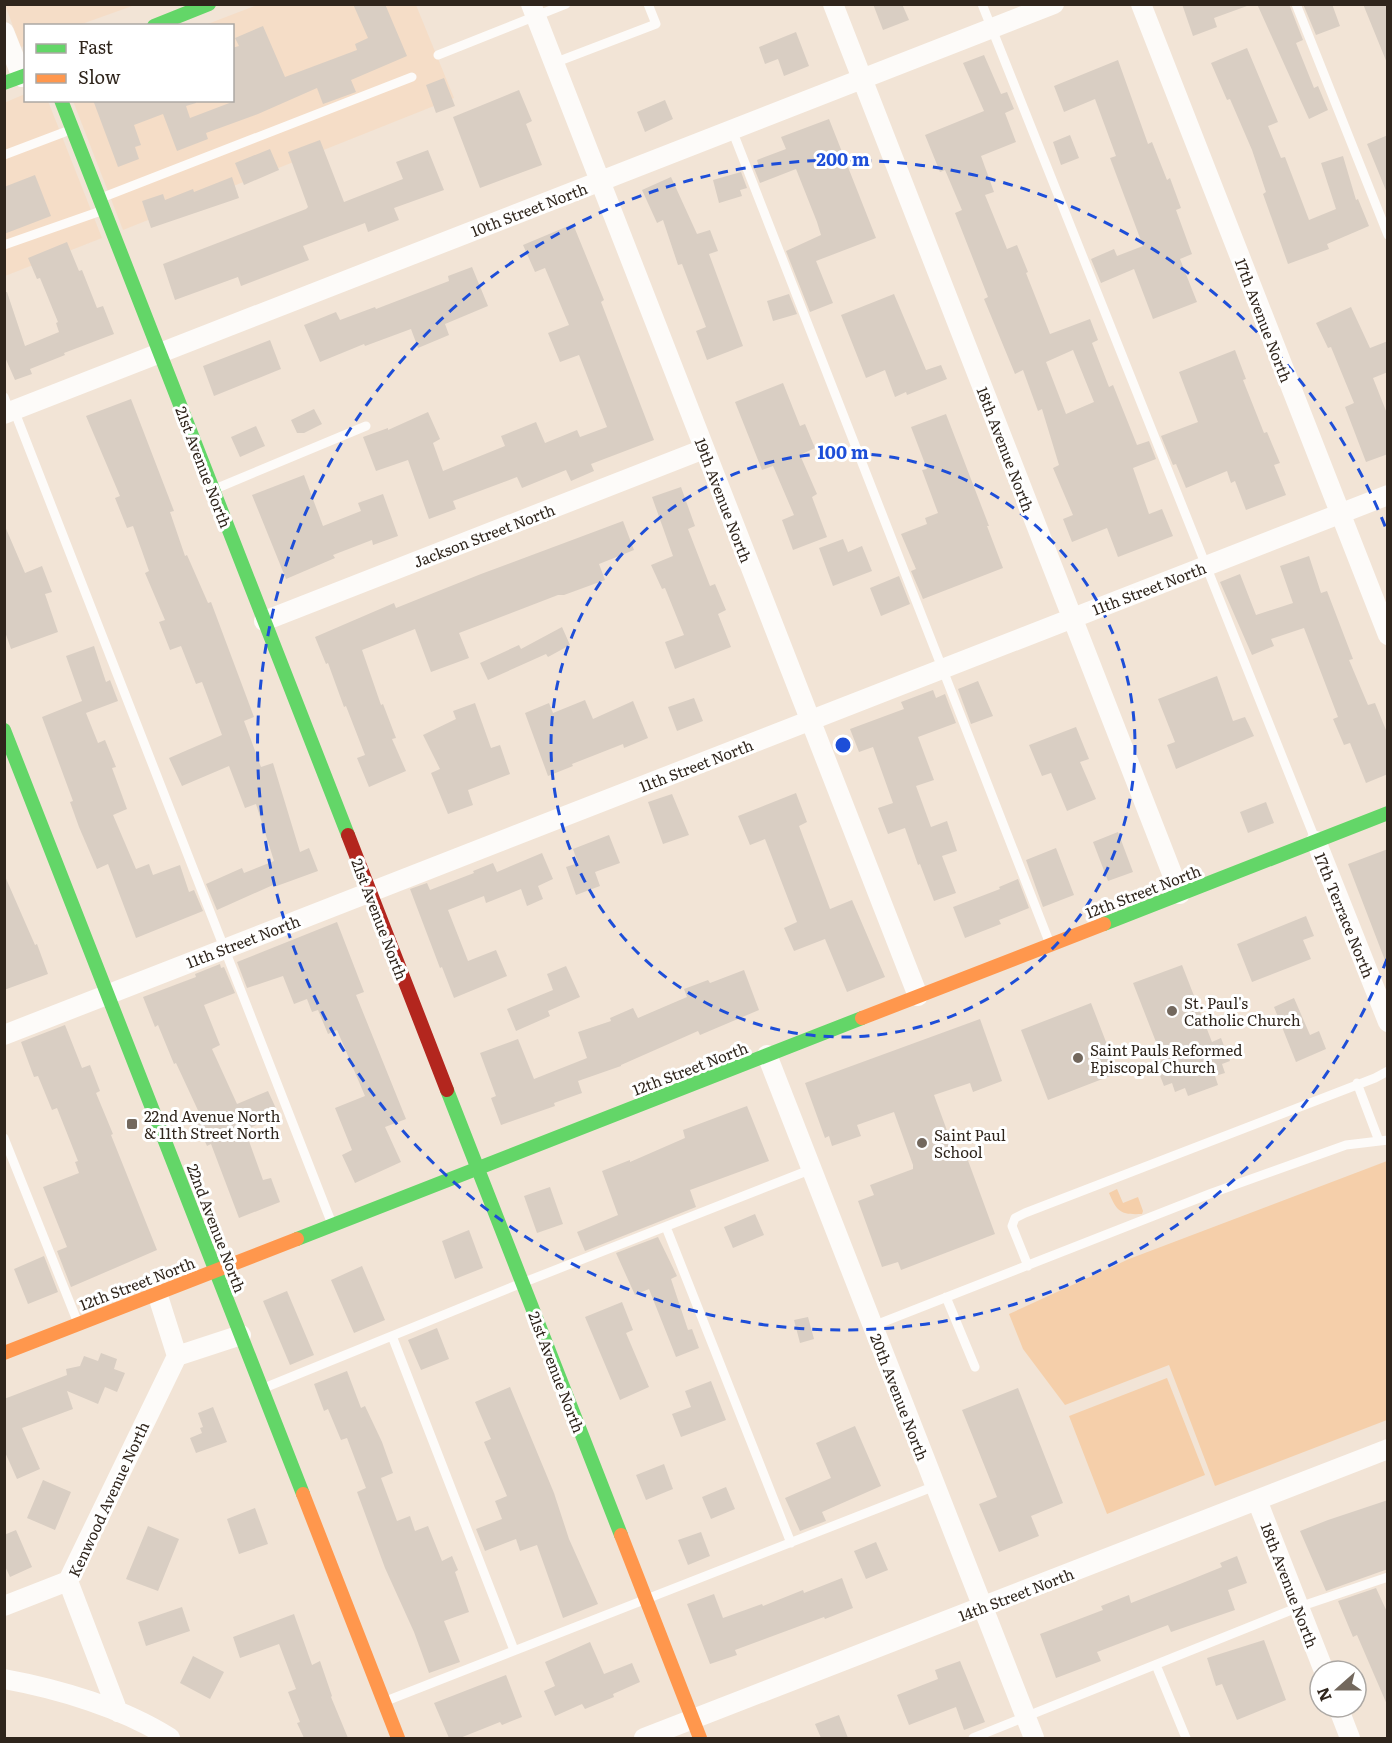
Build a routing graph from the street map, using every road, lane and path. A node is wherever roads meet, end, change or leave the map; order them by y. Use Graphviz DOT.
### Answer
graph roads {
  1 [pos="209,4"];
  2 [pos="566,4"];
  3 [pos="648,4"];
  4 [pos="833,4"];
  5 [pos="982,4"];
  6 [pos="1054,4"];
  7 [pos="1142,4"];
  8 [pos="1296,4"];
  9 [pos="533,11"];
  10 [pos="159,24"];
  11 [pos="991,29"];
  12 [pos="4,32"];
  13 [pos="438,55"];
  14 [pos="554,63"];
  15 [pos="412,77"];
  16 [pos="17,78"];
  17 [pos="862,80"];
  18 [pos="62,102"];
  19 [pos="72,129"];
  20 [pos="732,130"];
  21 [pos="4,155"];
  22 [pos="600,182"];
  23 [pos="101,205"];
  24 [pos="1388,235"];
  25 [pos="4,245"];
  26 [pos="159,353"];
  27 [pos="8,408"];
  28 [pos="366,426"];
  29 [pos="704,449"];
  30 [pos="213,490"];
  31 [pos="1388,495"];
  32 [pos="1340,513"];
  33 [pos="1205,566"];
  34 [pos="1072,618"];
  35 [pos="264,621"];
  36 [pos="1388,635"];
  37 [pos="943,668"];
  38 [pos="810,720"];
  39 [pos="4,730"];
  40 [pos="1388,813"];
  41 [pos="1316,841"];
  42 [pos="369,892"];
  43 [pos="1180,894"];
  44 [pos="1050,945"];
  45 [pos="225,949"];
  46 [pos="108,994"];
  47 [pos="918,996"];
  48 [pos="1388,1022"];
  49 [pos="4,1035"];
  50 [pos="767,1055"];
  51 [pos="1388,1071"];
  52 [pos="1357,1083"];
  53 [pos="4,1138"];
  54 [pos="1383,1141"];
  55 [pos="477,1168"];
  56 [pos="812,1169"];
  57 [pos="333,1224"];
  58 [pos="666,1227"];
  59 [pos="1028,1266"];
  60 [pos="216,1270"];
  61 [pos="522,1283"];
  62 [pos="157,1293"];
  63 [pos="946,1297"];
  64 [pos="78,1324"];
  65 [pos="873,1326"];
  66 [pos="241,1335"];
  67 [pos="392,1336"];
  68 [pos="4,1353"];
  69 [pos="177,1356"];
  70 [pos="975,1367"];
  71 [pos="262,1389"];
  72 [pos="1388,1449"];
  73 [pos="935,1486"];
  74 [pos="1257,1500"];
  75 [pos="791,1543"];
  76 [pos="1388,1577"];
  77 [pos="68,1581"];
  78 [pos="645,1599"];
  79 [pos="4,1606"];
  80 [pos="982,1607"];
  81 [pos="1299,1607"];
  82 [pos="514,1650"];
  83 [pos="1319,1659"];
  84 [pos="1156,1665"];
  85 [pos="4,1679"];
  86 [pos="384,1701"];
  87 [pos="118,1712"];
  88 [pos="1026,1718"];
  89 [pos="1343,1719"];
  90 [pos="692,1720"];
  91 [pos="170,1738"];
  92 [pos="398,1738"];
  93 [pos="644,1738"];
  94 [pos="700,1738"];
  95 [pos="973,1738"];
  96 [pos="1034,1738"];
  97 [pos="1186,1738"];
  98 [pos="1350,1738"];
  1 -- 10 [label="street"];
  2 -- 9 [label="lane"];
  3 -- 14 [label="lane"];
  4 -- 17 [label="street, 18th Avenue North"];
  5 -- 11 [label="lane"];
  6 -- 11 [label="street, 10th Street North"];
  7 -- 32 [label="street, 17th Avenue North"];
  8 -- 24 [label="lane"];
  9 -- 13 [label="lane"];
  9 -- 14 [label="street, 19th Avenue North"];
  11 -- 17 [label="street, 10th Street North"];
  11 -- 33 [label="lane"];
  12 -- 16 [label="street"];
  14 -- 22 [label="street, 19th Avenue North"];
  15 -- 23 [label="lane"];
  17 -- 20 [label="street, 10th Street North"];
  17 -- 34 [label="street, 18th Avenue North"];
  18 -- 19 [label="street, 21st Avenue North"];
  19 -- 21 [label="lane"];
  19 -- 23 [label="street, 21st Avenue North"];
  20 -- 22 [label="street, 10th Street North"];
  20 -- 37 [label="lane"];
  22 -- 26 [label="street, 10th Street North"];
  22 -- 29 [label="street, 19th Avenue North"];
  23 -- 25 [label="lane"];
  23 -- 26 [label="street, 21st Avenue North"];
  26 -- 27 [label="street, 10th Street North"];
  26 -- 30 [label="street, 21st Avenue North"];
  27 -- 45 [label="lane"];
  28 -- 30 [label="lane"];
  29 -- 35 [label="street, Jackson Street North"];
  29 -- 38 [label="street, 19th Avenue North"];
  30 -- 35 [label="street, 21st Avenue North"];
  31 -- 32 [label="street, 11th Street North"];
  32 -- 33 [label="street, 11th Street North"];
  32 -- 36 [label="street, 17th Avenue North"];
  33 -- 34 [label="street, 11th Street North"];
  33 -- 41 [label="lane"];
  34 -- 37 [label="street, 11th Street North"];
  34 -- 43 [label="street, 18th Avenue North"];
  35 -- 42 [label="street, 21st Avenue North"];
  37 -- 38 [label="street, 11th Street North"];
  37 -- 44 [label="lane"];
  38 -- 42 [label="street, 11th Street North"];
  38 -- 47 [label="street, 19th Avenue North"];
  39 -- 46 [label="street, 22nd Avenue North"];
  40 -- 41 [label="street, 12th Street North"];
  41 -- 43 [label="street, 12th Street North"];
  41 -- 48 [label="street, 17th Terrace North"];
  42 -- 45 [label="street, 11th Street North"];
  42 -- 55 [label="street, 21st Avenue North"];
  43 -- 44 [label="street, 12th Street North"];
  44 -- 47 [label="street, 12th Street North"];
  45 -- 46 [label="street, 11th Street North"];
  45 -- 57 [label="lane"];
  46 -- 49 [label="street, 11th Street North"];
  46 -- 60 [label="street, 22nd Avenue North"];
  47 -- 50 [label="street, 12th Street North"];
  50 -- 55 [label="street, 12th Street North"];
  50 -- 56 [label="street, 20th Avenue North"];
  51 -- 52 [label="lane"];
  52 -- 54 [label="lane"];
  52 -- 59 [label="lane"];
  53 -- 64 [label="lane"];
  54 -- 59 [label="lane"];
  55 -- 57 [label="street, 12th Street North"];
  55 -- 61 [label="street, 21st Avenue North"];
  56 -- 58 [label="lane"];
  56 -- 65 [label="street, 20th Avenue North"];
  57 -- 60 [label="street, 12th Street North"];
  58 -- 61 [label="lane"];
  58 -- 75 [label="lane"];
  59 -- 63 [label="lane"];
  60 -- 62 [label="street, 12th Street North"];
  60 -- 66 [label="street, 22nd Avenue North"];
  61 -- 67 [label="lane"];
  61 -- 78 [label="street, 21st Avenue North"];
  62 -- 64 [label="street, 12th Street North"];
  62 -- 69 [label="street"];
  63 -- 65 [label="lane"];
  63 -- 70 [label="lane"];
  64 -- 68 [label="street, 12th Street North"];
  65 -- 73 [label="street, 20th Avenue North"];
  66 -- 69 [label="street"];
  66 -- 71 [label="street, 22nd Avenue North"];
  67 -- 71 [label="lane"];
  67 -- 82 [label="lane"];
  69 -- 77 [label="street, Kenwood Avenue North"];
  71 -- 86 [label="street, 22nd Avenue North"];
  72 -- 74 [label="street, 14th Street North"];
  73 -- 75 [label="lane"];
  73 -- 80 [label="street, 20th Avenue North"];
  74 -- 80 [label="street, 14th Street North"];
  74 -- 81 [label="street, 18th Avenue North"];
  75 -- 78 [label="lane"];
  76 -- 81 [label="lane"];
  77 -- 79 [label="street"];
  77 -- 87 [label="street, Kenwood Avenue North"];
  78 -- 82 [label="lane"];
  78 -- 90 [label="street, 21st Avenue North"];
  80 -- 88 [label="street, 20th Avenue North"];
  80 -- 90 [label="street, 14th Street North"];
  81 -- 83 [label="street, 18th Avenue North"];
  81 -- 84 [label="lane"];
  82 -- 86 [label="lane"];
  84 -- 88 [label="lane"];
  84 -- 97 [label="lane"];
  85 -- 87 [label="street"];
  86 -- 92 [label="street, 22nd Avenue North"];
  87 -- 91 [label="street"];
  88 -- 95 [label="lane"];
  88 -- 96 [label="street, 20th Avenue North"];
  89 -- 98 [label="street"];
  90 -- 93 [label="street, 14th Street North"];
  90 -- 94 [label="street, 21st Avenue North"];
}
